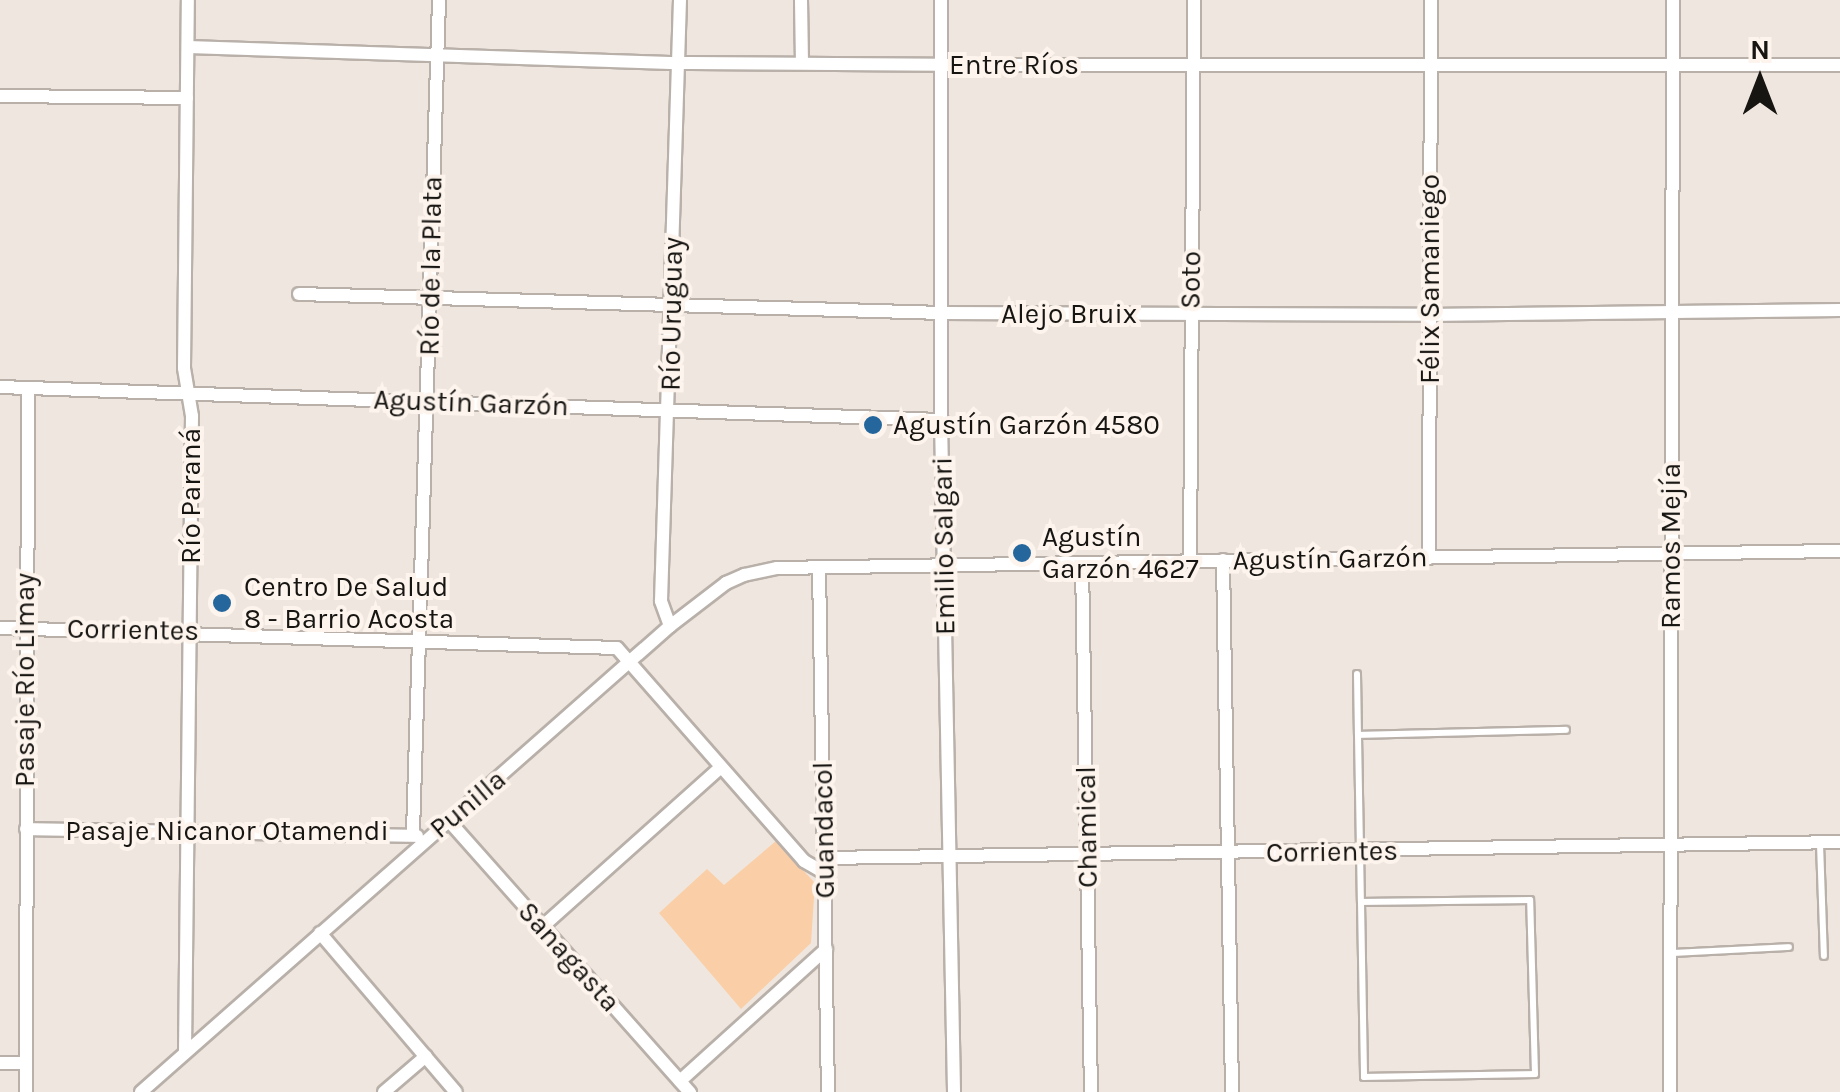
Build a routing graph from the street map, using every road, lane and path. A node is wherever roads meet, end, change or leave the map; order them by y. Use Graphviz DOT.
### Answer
graph roads {
  1 [pos="188,0"];
  2 [pos="438,0"];
  3 [pos="680,0"];
  4 [pos="801,0"];
  5 [pos="941,0"];
  6 [pos="1194,0"];
  7 [pos="1431,0"];
  8 [pos="1673,0"];
  9 [pos="188,47"];
  10 [pos="436,54"];
  11 [pos="678,62"];
  12 [pos="802,63"];
  13 [pos="1194,64"];
  14 [pos="1840,64"];
  15 [pos="941,65"];
  16 [pos="1430,66"];
  17 [pos="1673,66"];
  18 [pos="0,96"];
  19 [pos="187,98"];
  20 [pos="299,294"];
  21 [pos="430,297"];
  22 [pos="672,305"];
  23 [pos="1840,310"];
  24 [pos="1672,312"];
  25 [pos="943,313"];
  26 [pos="1190,314"];
  27 [pos="1429,315"];
  28 [pos="0,387"];
  29 [pos="28,388"];
  30 [pos="188,393"];
  31 [pos="428,402"];
  32 [pos="670,410"];
  33 [pos="941,420"];
  34 [pos="1840,551"];
  35 [pos="1671,555"];
  36 [pos="1429,558"];
  37 [pos="1190,560"];
  38 [pos="1224,560"];
  39 [pos="1082,563"];
  40 [pos="944,566"];
  41 [pos="819,568"];
  42 [pos="670,626"];
  43 [pos="0,628"];
  44 [pos="24,628"];
  45 [pos="190,631"];
  46 [pos="422,640"];
  47 [pos="632,663"];
  48 [pos="1357,674"];
  49 [pos="1566,730"];
  50 [pos="1358,736"];
  51 [pos="720,768"];
  52 [pos="450,821"];
  53 [pos="26,829"];
  54 [pos="188,830"];
  55 [pos="419,837"];
  56 [pos="1840,842"];
  57 [pos="1820,843"];
  58 [pos="1670,848"];
  59 [pos="1360,852"];
  60 [pos="1228,854"];
  61 [pos="1087,855"];
  62 [pos="950,857"];
  63 [pos="825,866"];
  64 [pos="1361,902"];
  65 [pos="542,927"];
  66 [pos="320,933"];
  67 [pos="1789,948"];
  68 [pos="826,950"];
  69 [pos="1670,953"];
  70 [pos="1824,956"];
  71 [pos="186,1052"];
  72 [pos="426,1056"];
  73 [pos="0,1063"];
  74 [pos="26,1064"];
  75 [pos="685,1086"];
  76 [pos="26,1092"];
  77 [pos="141,1092"];
  78 [pos="384,1092"];
  79 [pos="456,1092"];
  80 [pos="828,1092"];
  81 [pos="954,1092"];
  82 [pos="1091,1092"];
  83 [pos="1232,1092"];
  84 [pos="1670,1092"];
  1 -- 9 [label="street, Río Paraná"];
  2 -- 10 [label="street, Río de la Plata"];
  3 -- 11 [label="street, Río Uruguay"];
  4 -- 12 [label="street"];
  5 -- 15 [label="street, Emilio Salgari"];
  6 -- 13 [label="street, Soto"];
  7 -- 16 [label="street, Félix Samaniego"];
  8 -- 17 [label="street, Ramos Mejía"];
  9 -- 10 [label="street, Entre Ríos"];
  9 -- 19 [label="street, Río Paraná"];
  10 -- 11 [label="street, Entre Ríos"];
  10 -- 21 [label="street, Río de la Plata"];
  11 -- 12 [label="street, Entre Ríos"];
  11 -- 22 [label="street, Río Uruguay"];
  12 -- 15 [label="street, Entre Ríos"];
  13 -- 15 [label="street, Entre Ríos"];
  13 -- 16 [label="street, Entre Ríos"];
  13 -- 26 [label="street, Soto"];
  14 -- 17 [label="street, Entre Ríos"];
  15 -- 25 [label="street, Emilio Salgari"];
  16 -- 17 [label="street, Entre Ríos"];
  16 -- 27 [label="street, Félix Samaniego"];
  17 -- 24 [label="street, Ramos Mejía"];
  18 -- 19 [label="street"];
  19 -- 30 [label="street, Río Paraná"];
  20 -- 21 [label="street, Alejo Bruix"];
  21 -- 22 [label="street, Alejo Bruix"];
  21 -- 31 [label="street, Río de la Plata"];
  22 -- 25 [label="street, Alejo Bruix"];
  22 -- 32 [label="street, Río Uruguay"];
  23 -- 24 [label="street, Alejo Bruix"];
  24 -- 27 [label="street, Alejo Bruix"];
  24 -- 35 [label="street, Ramos Mejía"];
  25 -- 26 [label="street, Alejo Bruix"];
  25 -- 33 [label="street, Emilio Salgari"];
  26 -- 27 [label="street, Alejo Bruix"];
  26 -- 37 [label="street, Soto"];
  27 -- 36 [label="street, Félix Samaniego"];
  28 -- 29 [label="street, Agustín Garzón"];
  29 -- 30 [label="street, Agustín Garzón"];
  29 -- 44 [label="street, Pasaje Río Limay"];
  30 -- 31 [label="street, Agustín Garzón"];
  30 -- 45 [label="street, Río Paraná"];
  31 -- 32 [label="street, Agustín Garzón"];
  31 -- 46 [label="street, Río de la Plata"];
  32 -- 33 [label="street, Agustín Garzón"];
  32 -- 42 [label="street, Río Uruguay"];
  33 -- 40 [label="street, Emilio Salgari"];
  34 -- 35 [label="street, Agustín Garzón"];
  35 -- 36 [label="street, Agustín Garzón"];
  35 -- 58 [label="street, Ramos Mejía"];
  36 -- 38 [label="street, Agustín Garzón"];
  37 -- 38 [label="street, Agustín Garzón"];
  37 -- 39 [label="street, Agustín Garzón"];
  38 -- 60 [label="street"];
  39 -- 40 [label="street, Agustín Garzón"];
  39 -- 61 [label="street, Chamical"];
  40 -- 41 [label="street, Agustín Garzón"];
  40 -- 62 [label="street, Emilio Salgari"];
  41 -- 42 [label="street, Punilla"];
  41 -- 63 [label="street, Guandacol"];
  42 -- 47 [label="street, Punilla"];
  43 -- 44 [label="street, Corrientes"];
  44 -- 45 [label="street, Corrientes"];
  44 -- 53 [label="street, Pasaje Río Limay"];
  45 -- 46 [label="street, Corrientes"];
  45 -- 54 [label="street, Río Paraná"];
  46 -- 47 [label="street, Corrientes"];
  46 -- 55 [label="street, Río de la Plata"];
  47 -- 51 [label="street, Corrientes"];
  47 -- 52 [label="street, Punilla"];
  48 -- 50 [label="lane"];
  49 -- 50 [label="lane"];
  50 -- 59 [label="lane"];
  51 -- 63 [label="street, Corrientes"];
  51 -- 65 [label="street"];
  52 -- 55 [label="street, Punilla"];
  52 -- 65 [label="street, Sanagasta"];
  53 -- 54 [label="street, Pasaje Nicanor Otamendi"];
  53 -- 74 [label="street, Pasaje Río Limay"];
  54 -- 55 [label="street, Pasaje Nicanor Otamendi"];
  54 -- 71 [label="street, Río Paraná"];
  55 -- 66 [label="street, Punilla"];
  56 -- 57 [label="street, Corrientes"];
  57 -- 58 [label="street, Corrientes"];
  57 -- 70 [label="lane"];
  58 -- 59 [label="street, Corrientes"];
  58 -- 69 [label="street, Ramos Mejía"];
  59 -- 60 [label="street, Corrientes"];
  59 -- 64 [label="lane"];
  60 -- 61 [label="street, Corrientes"];
  60 -- 83 [label="street"];
  61 -- 62 [label="street, Corrientes"];
  61 -- 82 [label="street, Chamical"];
  62 -- 63 [label="street, Corrientes"];
  62 -- 81 [label="street, Emilio Salgari"];
  63 -- 68 [label="street, Guandacol"];
  64 -- 64 [label="lane"];
  65 -- 75 [label="street, Sanagasta"];
  66 -- 71 [label="street, Punilla"];
  66 -- 72 [label="street"];
  67 -- 69 [label="lane"];
  68 -- 75 [label="street"];
  68 -- 80 [label="street, Guandacol"];
  69 -- 84 [label="street, Ramos Mejía"];
  71 -- 77 [label="street, Punilla"];
  72 -- 78 [label="street"];
  72 -- 79 [label="street"];
  73 -- 74 [label="street"];
  74 -- 76 [label="street, Pasaje Río Limay"];
}
